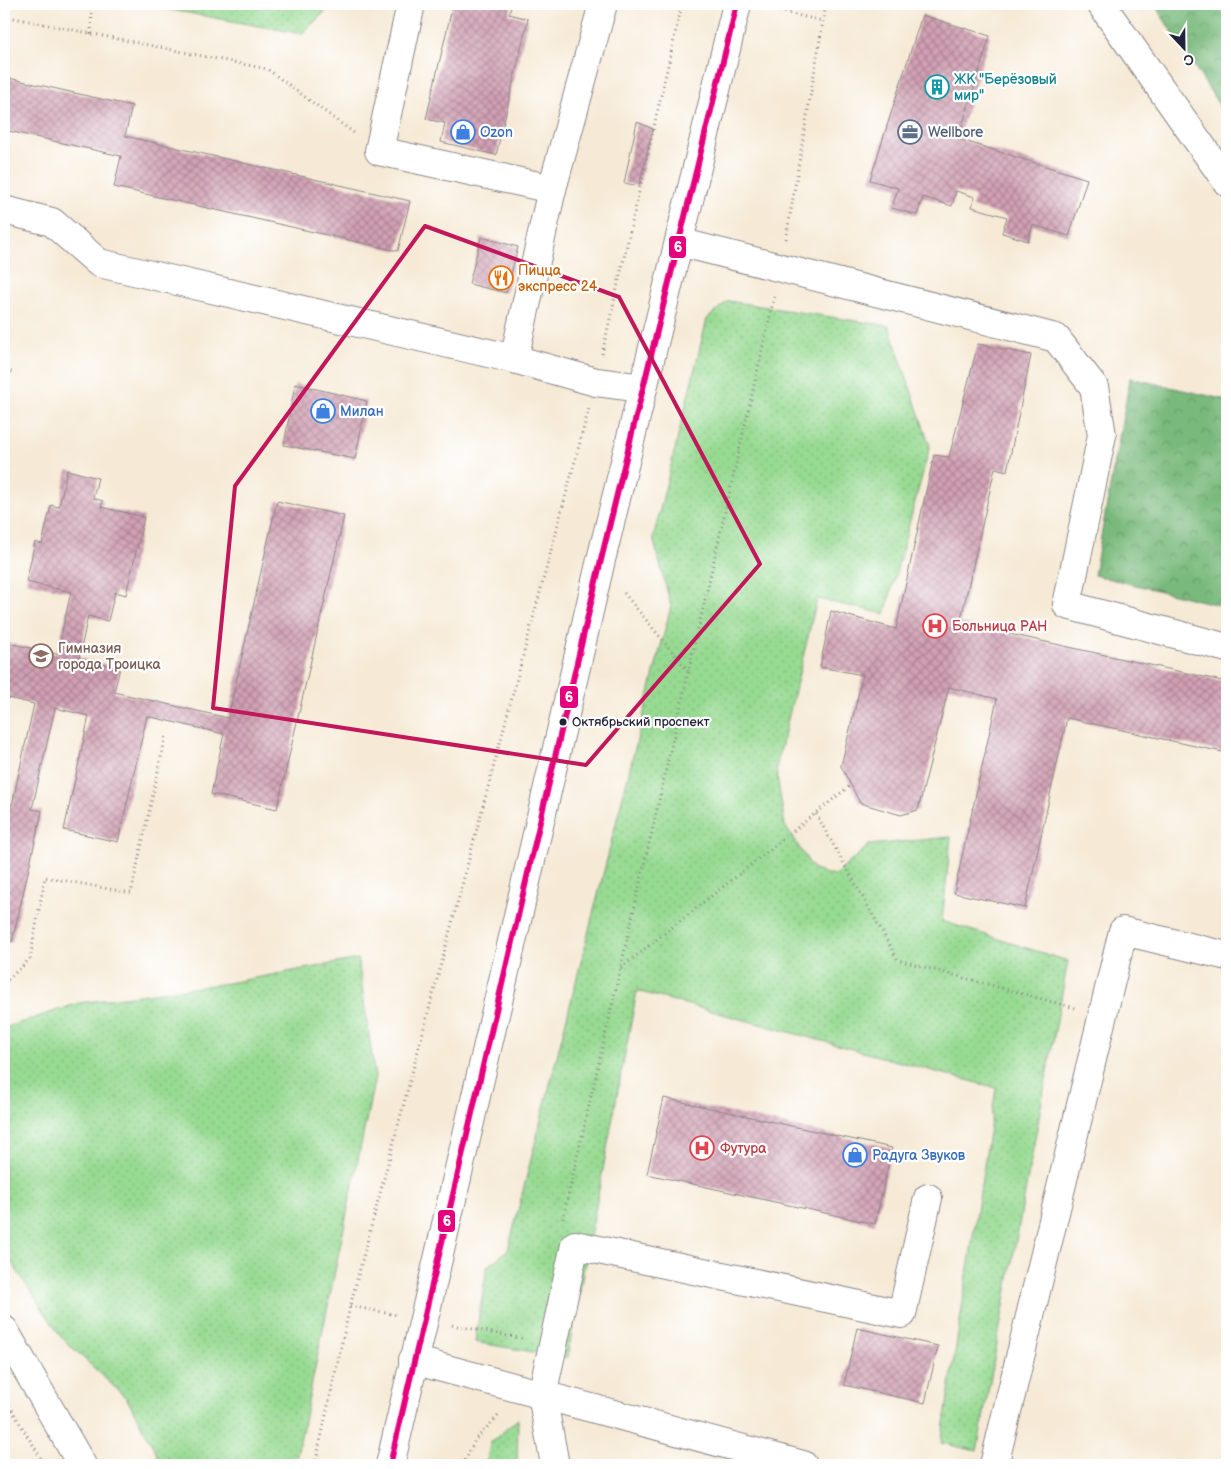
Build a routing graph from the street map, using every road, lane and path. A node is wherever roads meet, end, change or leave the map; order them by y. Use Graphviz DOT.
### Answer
graph roads {
  1 [pos="92,4"];
  2 [pos="411,4"];
  3 [pos="602,4"];
  4 [pos="682,4"];
  5 [pos="826,4"];
  6 [pos="1101,4"];
  7 [pos="747,5"];
  8 [pos="4,16"];
  9 [pos="823,21"];
  10 [pos="91,34"];
  11 [pos="379,151"];
  12 [pos="1224,169"];
  13 [pos="552,188"];
  14 [pos="4,210"];
  15 [pos="679,242"];
  16 [pos="781,268"];
  17 [pos="514,359"];
  18 [pos="4,364"];
  19 [pos="13,374"];
  20 [pos="596,382"];
  21 [pos="643,388"];
  22 [pos="600,564"];
  23 [pos="1227,648"];
  24 [pos="688,672"];
  25 [pos="166,735"];
  26 [pos="851,785"];
  27 [pos="816,814"];
  28 [pos="1227,956"];
  29 [pos="621,968"];
  30 [pos="4,983"];
  31 [pos="1104,1015"];
  32 [pos="928,1198"];
  33 [pos="561,1226"];
  34 [pos="4,1330"];
  35 [pos="413,1360"];
  36 [pos="533,1392"];
  37 [pos="4,1397"];
  38 [pos="45,1465"];
  39 [pos="82,1465"];
  40 [pos="315,1465"];
  41 [pos="390,1465"];
  42 [pos="463,1465"];
  43 [pos="555,1465"];
  44 [pos="803,1465"];
  45 [pos="994,1465"];
  1 -- 10 [label="path"];
  2 -- 11 [label="main road"];
  3 -- 13 [label="main road"];
  4 -- 20 [label="path"];
  5 -- 9 [label="path"];
  6 -- 12 [label="main road"];
  7 -- 9 [label="path"];
  7 -- 15 [label="main road"];
  8 -- 10 [label="path"];
  9 -- 16 [label="path"];
  10 -- 11 [label="path"];
  11 -- 13 [label="main road"];
  13 -- 17 [label="main road"];
  14 -- 17 [label="main road"];
  15 -- 16 [label="main road"];
  15 -- 21 [label="main road"];
  16 -- 23 [label="main road"];
  16 -- 24 [label="path"];
  17 -- 20 [label="main road"];
  18 -- 19 [label="path"];
  20 -- 21 [label="main road"];
  20 -- 40 [label="path"];
  21 -- 22 [label="main road"];
  22 -- 24 [label="path"];
  22 -- 35 [label="main road"];
  24 -- 29 [label="path"];
  25 -- 30 [label="path"];
  26 -- 27 [label="path"];
  27 -- 29 [label="path"];
  27 -- 31 [label="path"];
  28 -- 31 [label="main road"];
  29 -- 33 [label="path"];
  31 -- 45 [label="main road"];
  32 -- 36 [label="main road"];
  34 -- 39 [label="main road"];
  35 -- 36 [label="main road"];
  35 -- 41 [label="main road"];
  36 -- 42 [label="path"];
  36 -- 43 [label="main road"];
  36 -- 44 [label="main road"];
  37 -- 38 [label="path"];
}
